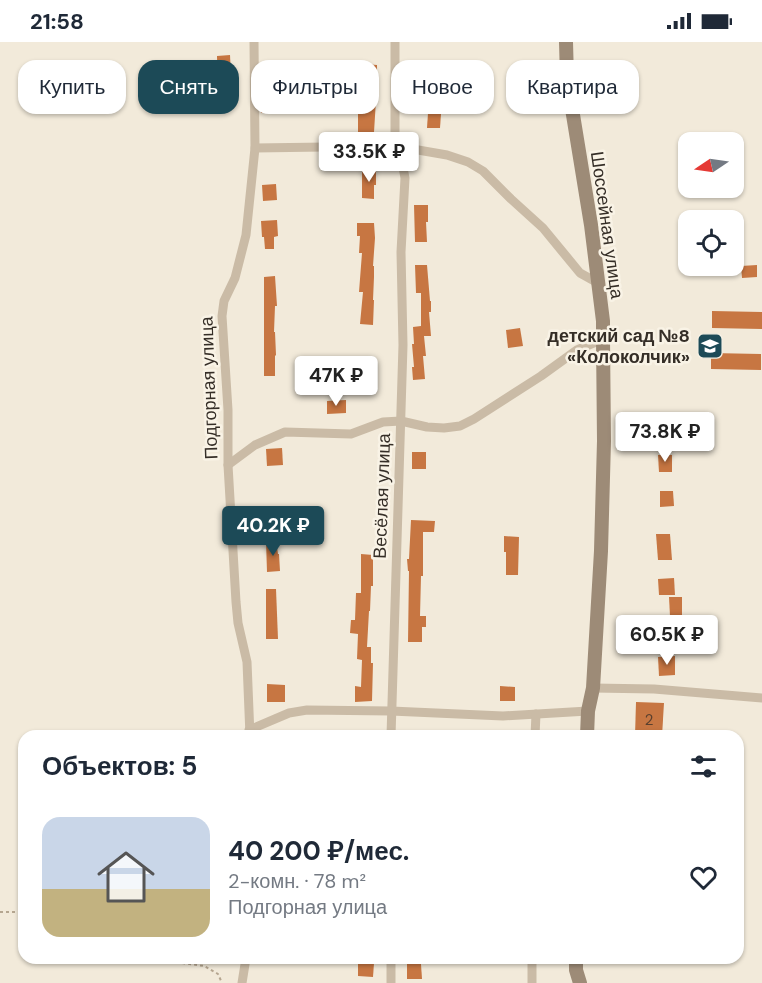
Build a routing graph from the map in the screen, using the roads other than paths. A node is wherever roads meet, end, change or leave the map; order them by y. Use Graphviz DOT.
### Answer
graph roads {
  1 [pos="254,42"];
  2 [pos="394,42"];
  3 [pos="566,42"];
  4 [pos="395,146"];
  5 [pos="255,148"];
  6 [pos="598,283"];
  7 [pos="603,339"];
  8 [pos="401,421"];
  9 [pos="228,465"];
  10 [pos="594,688"];
  11 [pos="762,698"];
  12 [pos="391,711"];
  13 [pos="588,711"];
  14 [pos="536,714"];
  15 [pos="250,730"];
  16 [pos="256,730"];
  17 [pos="391,730"];
  18 [pos="535,730"];
  19 [pos="587,730"];
  20 [pos="245,964"];
  21 [pos="391,964"];
  22 [pos="532,964"];
  23 [pos="576,964"];
  24 [pos="242,983"];
  25 [pos="391,983"];
  26 [pos="532,983"];
  27 [pos="580,983"];
  1 -- 5 [label="street, Подгорная улица"];
  2 -- 4 [label="street, Весёлая улица"];
  3 -- 6 [label="main road, Шоссейная улица"];
  4 -- 5 [label="street"];
  4 -- 6 [label="street"];
  4 -- 8 [label="street, Весёлая улица"];
  5 -- 9 [label="street, Подгорная улица"];
  6 -- 7 [label="main road, Шоссейная улица"];
  7 -- 8 [label="street"];
  7 -- 10 [label="main road, Шоссейная улица"];
  8 -- 9 [label="street"];
  8 -- 12 [label="street, Весёлая улица"];
  9 -- 15 [label="street, Подгорная улица"];
  10 -- 11 [label="street"];
  10 -- 13 [label="main road, Шоссейная улица"];
  12 -- 14 [label="street"];
  12 -- 16 [label="street"];
  12 -- 17 [label="street, Весёлая улица"];
  13 -- 14 [label="street"];
  13 -- 19 [label="main road, Шоссейная улица"];
  14 -- 18 [label="street"];
  20 -- 24 [label="street"];
  21 -- 25 [label="street"];
  22 -- 26 [label="street"];
  23 -- 27 [label="main road"];
}
